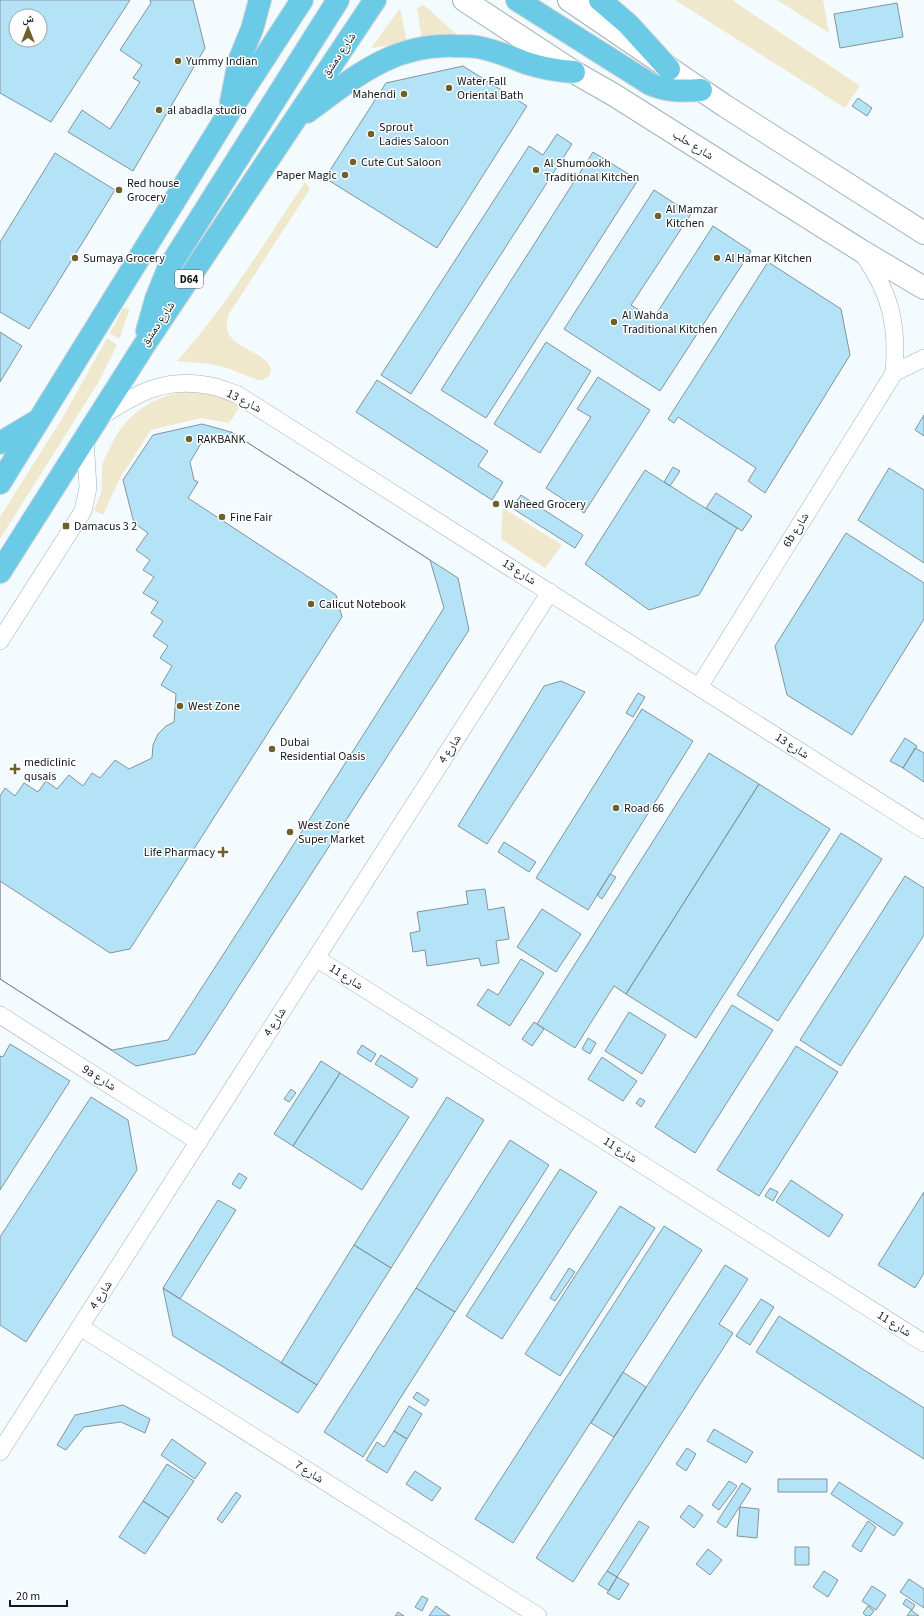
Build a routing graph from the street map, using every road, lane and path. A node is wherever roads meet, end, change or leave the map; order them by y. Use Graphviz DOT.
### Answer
graph roads {
  1 [pos="260,0"];
  2 [pos="302,0"];
  3 [pos="338,0"];
  4 [pos="376,0"];
  5 [pos="464,0"];
  6 [pos="517,0"];
  7 [pos="569,0"];
  8 [pos="600,0"];
  9 [pos="669,69"];
  10 [pos="574,72"];
  11 [pos="701,90"];
  12 [pos="230,111"];
  13 [pos="295,121"];
  14 [pos="924,233"];
  15 [pos="860,250"];
  16 [pos="924,288"];
  17 [pos="143,348"];
  18 [pos="924,358"];
  19 [pos="894,373"];
  20 [pos="100,417"];
  21 [pos="40,419"];
  22 [pos="85,439"];
  23 [pos="0,444"];
  24 [pos="0,484"];
  25 [pos="0,572"];
  26 [pos="550,592"];
  27 [pos="0,641"];
  28 [pos="699,687"];
  29 [pos="924,830"];
  30 [pos="316,958"];
  31 [pos="0,1015"];
  32 [pos="199,1142"];
  33 [pos="80,1327"];
  34 [pos="924,1343"];
  35 [pos="0,1452"];
  36 [pos="538,1616"];
  1 -- 12 [label="main road"];
  2 -- 12 [label="main road"];
  3 -- 17 [label="main road"];
  4 -- 13 [label="main road, شارع دمشق / D64"];
  5 -- 10 [label="street, شارع حلب"];
  6 -- 11 [label="main road"];
  7 -- 9 [label="street"];
  8 -- 9 [label="main road"];
  9 -- 11 [label="street"];
  10 -- 13 [label="main road"];
  10 -- 15 [label="street, شارع حلب"];
  11 -- 14 [label="street"];
  12 -- 21 [label="main road"];
  13 -- 17 [label="main road, شارع دمشق / D64"];
  15 -- 16 [label="street, شارع حلب"];
  15 -- 19 [label="street, 6b شارع"];
  17 -- 20 [label="main road, شارع دمشق / D64"];
  18 -- 19 [label="street"];
  19 -- 28 [label="street, 6b شارع"];
  20 -- 22 [label="main road, شارع دمشق / D64"];
  20 -- 26 [label="street, شارع 13"];
  21 -- 23 [label="main road"];
  21 -- 24 [label="main road"];
  22 -- 25 [label="main road, شارع دمشق / D64"];
  22 -- 27 [label="street"];
  26 -- 28 [label="street, شارع 13"];
  26 -- 30 [label="street, شارع 4"];
  28 -- 29 [label="street, شارع 13"];
  30 -- 32 [label="street, شارع 4"];
  30 -- 34 [label="street, شارع 11"];
  31 -- 32 [label="street, 9a شارع"];
  32 -- 33 [label="street, شارع 4"];
  33 -- 35 [label="street, شارع 4"];
  33 -- 36 [label="street, شارع 7"];
}
